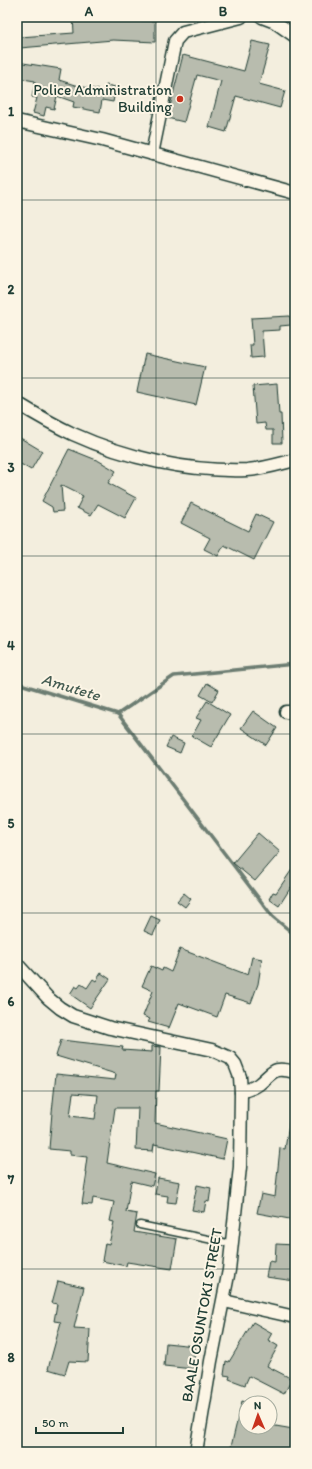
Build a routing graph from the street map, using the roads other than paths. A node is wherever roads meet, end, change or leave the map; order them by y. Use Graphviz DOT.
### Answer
graph roads {
  1 [pos="241,17"];
  2 [pos="262,17"];
  3 [pos="295,36"];
  4 [pos="17,120"];
  5 [pos="152,154"];
  6 [pos="295,193"];
  7 [pos="17,404"];
  8 [pos="295,460"];
  9 [pos="17,964"];
  10 [pos="295,1072"];
  11 [pos="241,1092"];
  12 [pos="140,1225"];
  13 [pos="232,1244"];
  14 [pos="224,1301"];
  15 [pos="295,1318"];
  16 [pos="196,1452"];
  1 -- 5 [label="street"];
  2 -- 3 [label="street"];
  4 -- 5 [label="street"];
  5 -- 6 [label="street"];
  7 -- 8 [label="street"];
  9 -- 11 [label="street, BAALE OSUNTOKI STREET"];
  10 -- 11 [label="street"];
  11 -- 13 [label="street, BAALE OSUNTOKI STREET"];
  12 -- 13 [label="lane"];
  13 -- 14 [label="street, BAALE OSUNTOKI STREET"];
  14 -- 15 [label="street"];
  14 -- 16 [label="street, BAALE OSUNTOKI STREET"];
}
